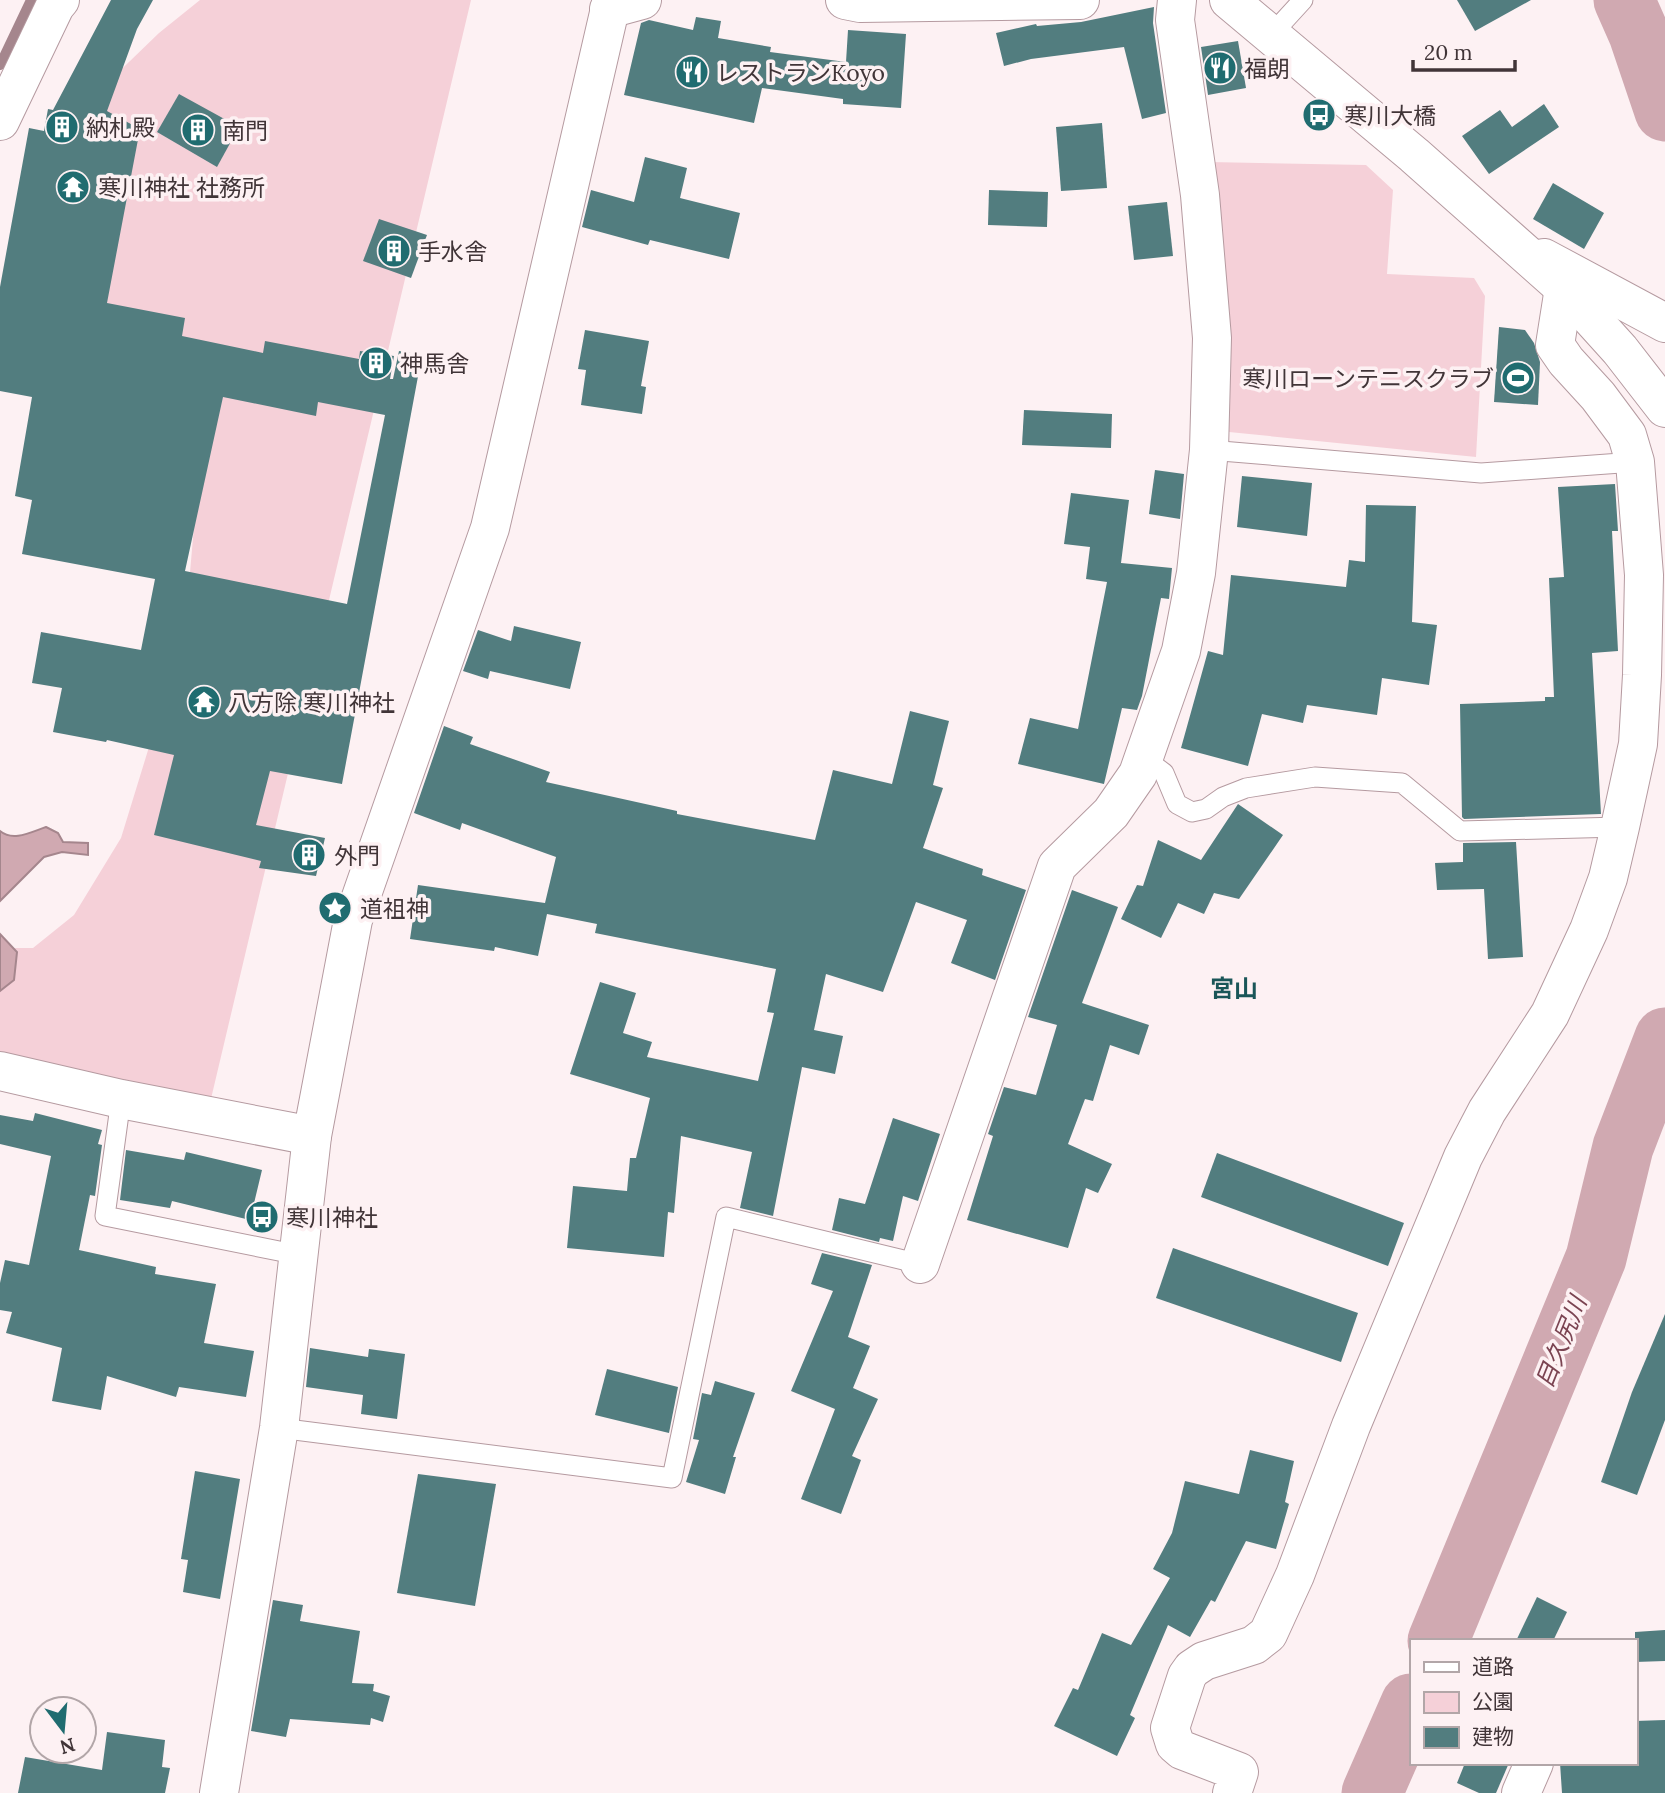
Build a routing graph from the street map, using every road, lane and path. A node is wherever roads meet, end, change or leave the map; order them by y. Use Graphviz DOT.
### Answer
graph roads {
  1 [pos="60,0"];
  2 [pos="845,0"];
  3 [pos="1080,0"];
  4 [pos="1177,0"];
  5 [pos="1229,0"];
  6 [pos="1303,0"];
  7 [pos="621,3"];
  8 [pos="1271,35"];
  9 [pos="0,121"];
  10 [pos="1511,241"];
  11 [pos="1564,288"];
  12 [pos="1665,323"];
  13 [pos="1665,408"];
  14 [pos="1209,450"];
  15 [pos="1636,462"];
  16 [pos="1144,758"];
  17 [pos="1620,827"];
  18 [pos="0,1071"];
  19 [pos="121,1098"];
  20 [pos="313,1136"];
  21 [pos="299,1255"];
  22 [pos="920,1264"];
  23 [pos="279,1428"];
  24 [pos="1533,1765"];
  25 [pos="219,1793"];
  26 [pos="1232,1793"];
  27 [pos="1521,1793"];
  1 -- 9 [label="street"];
  2 -- 3 [label="street"];
  4 -- 14 [label="street"];
  5 -- 8 [label="street"];
  6 -- 8 [label="lane"];
  7 -- 20 [label="street"];
  8 -- 10 [label="street"];
  10 -- 11 [label="street"];
  10 -- 12 [label="street"];
  11 -- 13 [label="street"];
  11 -- 15 [label="street"];
  14 -- 15 [label="lane"];
  14 -- 16 [label="street"];
  15 -- 17 [label="street"];
  16 -- 17 [label="lane"];
  16 -- 22 [label="street"];
  17 -- 26 [label="street"];
  18 -- 19 [label="street"];
  19 -- 20 [label="street"];
  19 -- 21 [label="lane"];
  20 -- 21 [label="street"];
  21 -- 23 [label="street"];
  22 -- 23 [label="lane"];
  23 -- 25 [label="street"];
  24 -- 27 [label="street"];
}
